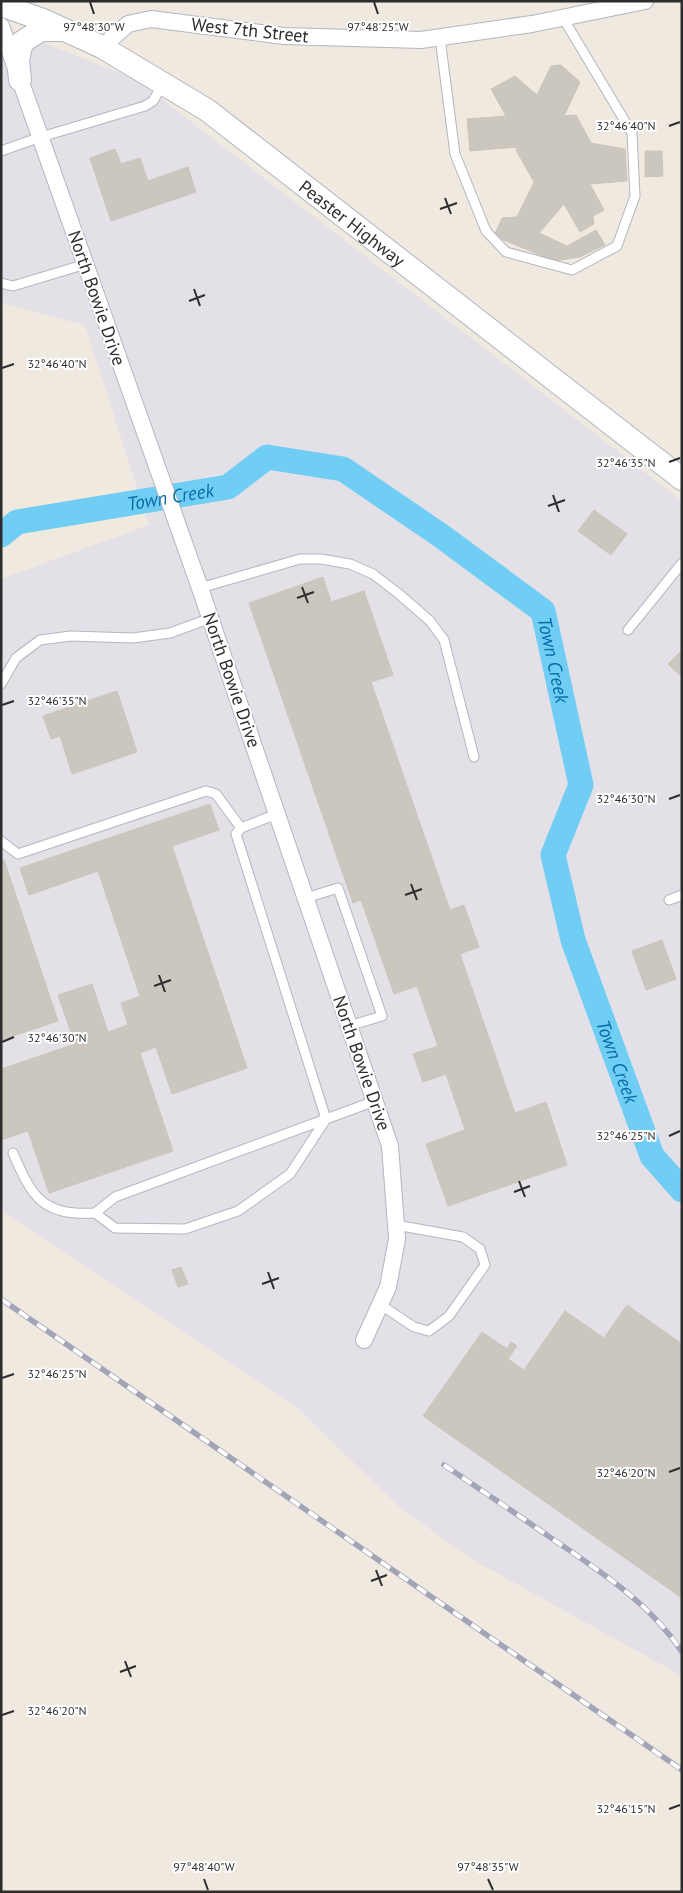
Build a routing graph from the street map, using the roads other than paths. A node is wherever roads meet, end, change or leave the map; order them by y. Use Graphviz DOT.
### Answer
graph roads {
  1 [pos="645,1"];
  2 [pos="1,5"];
  3 [pos="564,18"];
  4 [pos="1,26"];
  5 [pos="64,30"];
  6 [pos="440,38"];
  7 [pos="102,47"];
  8 [pos="20,80"];
  9 [pos="163,84"];
  10 [pos="41,137"];
  11 [pos="1,151"];
  12 [pos="86,264"];
  13 [pos="1,283"];
  14 [pos="682,479"];
  15 [pos="682,563"];
  16 [pos="200,588"];
  17 [pos="211,618"];
  18 [pos="628,630"];
  19 [pos="1,684"];
  20 [pos="474,757"];
  21 [pos="277,814"];
  22 [pos="241,828"];
  23 [pos="1,841"];
  24 [pos="682,895"];
  25 [pos="306,898"];
  26 [pos="669,900"];
  27 [pos="349,1026"];
  28 [pos="375,1102"];
  29 [pos="326,1118"];
  30 [pos="13,1153"];
  31 [pos="95,1213"];
  32 [pos="396,1225"];
  33 [pos="381,1306"];
  34 [pos="364,1340"];
  1 -- 3 [label="street, West 7th Street"];
  2 -- 5 [label="main road, Peaster Highway"];
  3 -- 6 [label="street, West 7th Street"];
  3 -- 6 [label="lane"];
  4 -- 8 [label="street, North Bowie Drive"];
  5 -- 7 [label="main road, Peaster Highway"];
  5 -- 8 [label="main road"];
  6 -- 7 [label="street, West 7th Street"];
  7 -- 9 [label="main road, Peaster Highway"];
  8 -- 10 [label="street, North Bowie Drive"];
  9 -- 10 [label="lane"];
  9 -- 14 [label="main road, Peaster Highway"];
  10 -- 11 [label="lane"];
  10 -- 12 [label="street, North Bowie Drive"];
  12 -- 13 [label="lane"];
  12 -- 16 [label="street, North Bowie Drive"];
  15 -- 18 [label="lane"];
  16 -- 17 [label="street, North Bowie Drive"];
  16 -- 20 [label="lane"];
  17 -- 19 [label="lane"];
  17 -- 21 [label="street, North Bowie Drive"];
  21 -- 22 [label="lane"];
  21 -- 25 [label="street, North Bowie Drive"];
  22 -- 23 [label="lane"];
  22 -- 29 [label="lane"];
  24 -- 26 [label="lane"];
  25 -- 27 [label="street, North Bowie Drive"];
  25 -- 27 [label="lane"];
  27 -- 28 [label="street, North Bowie Drive"];
  28 -- 29 [label="lane"];
  28 -- 32 [label="street, North Bowie Drive"];
  29 -- 31 [label="lane"];
  29 -- 31 [label="lane"];
  30 -- 31 [label="lane"];
  32 -- 33 [label="street, North Bowie Drive"];
  32 -- 33 [label="lane"];
  33 -- 34 [label="street, North Bowie Drive"];
}
